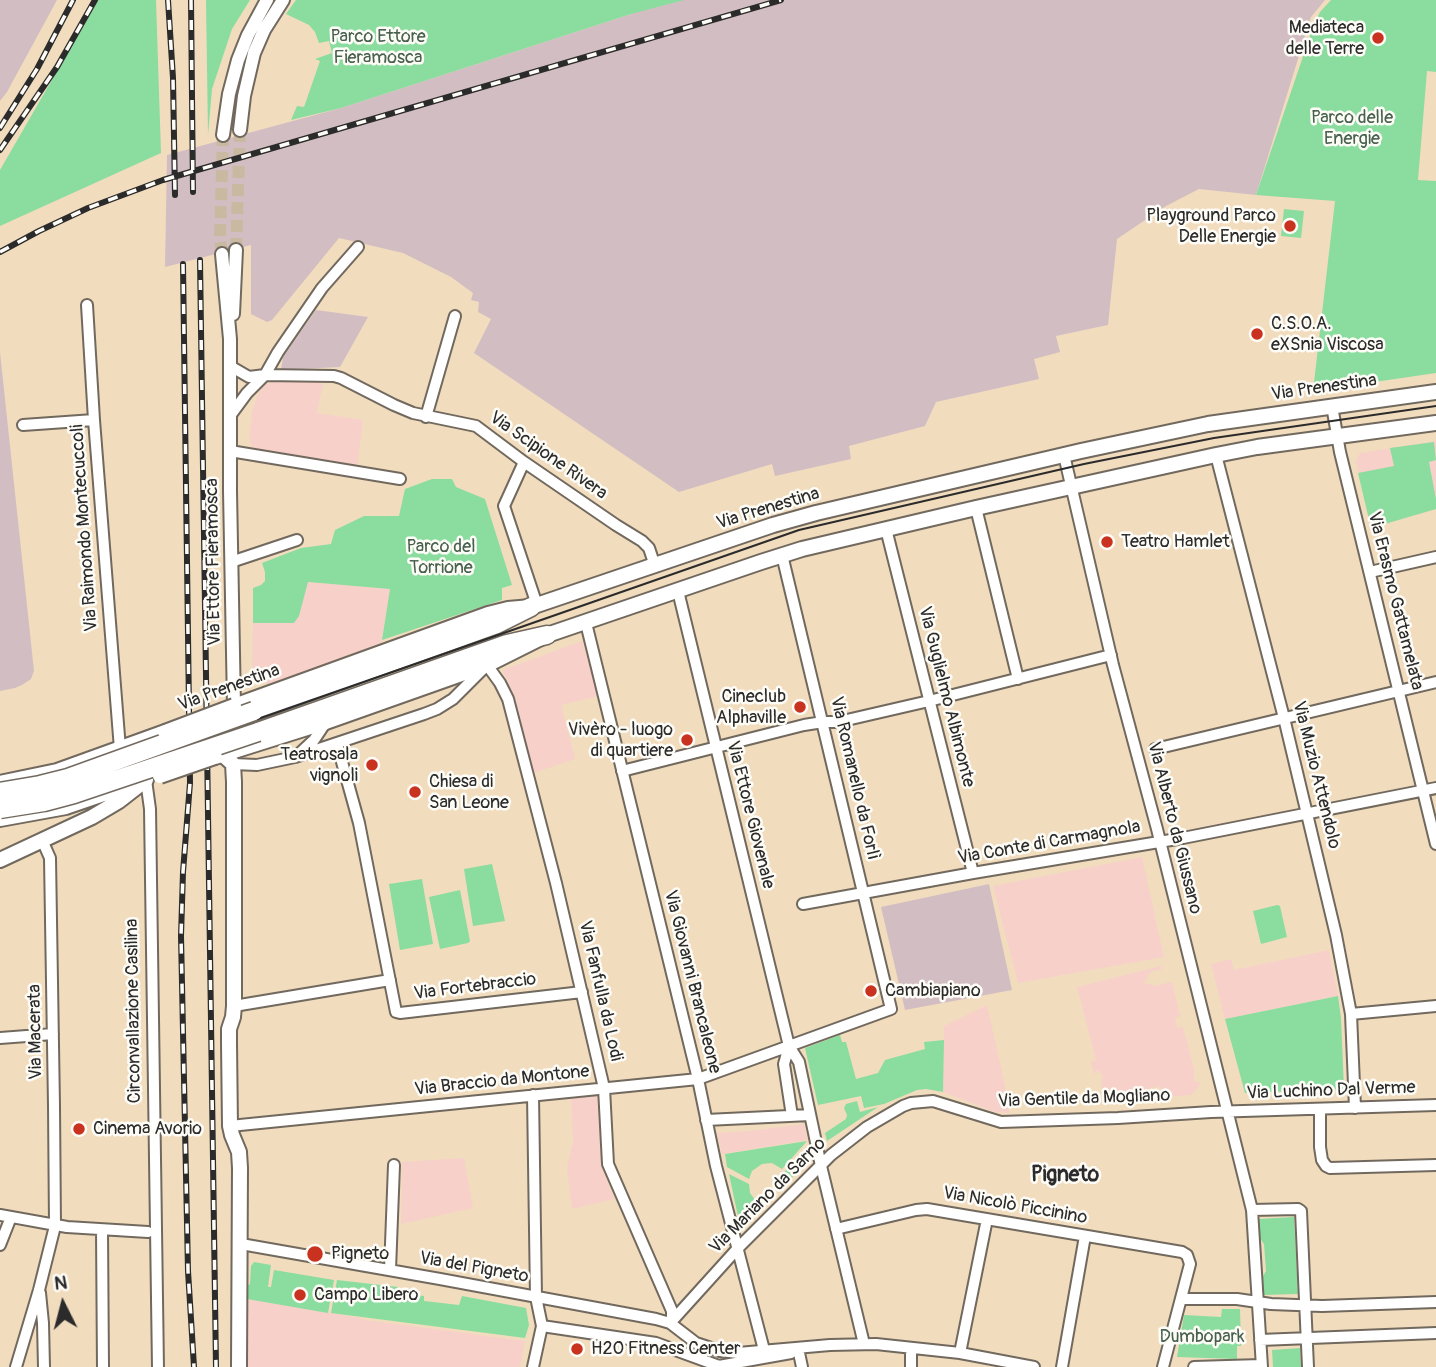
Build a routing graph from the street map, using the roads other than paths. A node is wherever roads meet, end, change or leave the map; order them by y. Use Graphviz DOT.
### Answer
graph roads {
  1 [pos="267,0"];
  2 [pos="283,0"];
  3 [pos="240,130"];
  4 [pos="223,135"];
  5 [pos="358,247"];
  6 [pos="236,250"];
  7 [pos="222,254"];
  8 [pos="87,305"];
  9 [pos="455,316"];
  10 [pos="230,339"];
  11 [pos="230,366"];
  12 [pos="265,375"];
  13 [pos="1436,393"];
  14 [pos="1332,406"];
  15 [pos="230,416"];
  16 [pos="426,417"];
  17 [pos="94,420"];
  18 [pos="1436,423"];
  19 [pos="23,425"];
  20 [pos="1337,436"];
  21 [pos="230,451"];
  22 [pos="1064,455"];
  23 [pos="1216,455"];
  24 [pos="524,462"];
  25 [pos="400,479"];
  26 [pos="1071,486"];
  27 [pos="976,508"];
  28 [pos="886,529"];
  29 [pos="297,540"];
  30 [pos="782,555"];
  31 [pos="1436,557"];
  32 [pos="231,562"];
  33 [pos="655,566"];
  34 [pos="1370,572"];
  35 [pos="678,591"];
  36 [pos="534,606"];
  37 [pos="586,623"];
  38 [pos="547,635"];
  39 [pos="1111,655"];
  40 [pos="487,665"];
  41 [pos="1018,679"];
  42 [pos="1436,682"];
  43 [pos="1398,691"];
  44 [pos="929,701"];
  45 [pos="234,706"];
  46 [pos="1284,718"];
  47 [pos="326,722"];
  48 [pos="823,722"];
  49 [pos="337,744"];
  50 [pos="716,747"];
  51 [pos="125,749"];
  52 [pos="1155,749"];
  53 [pos="295,757"];
  54 [pos="224,758"];
  55 [pos="622,771"];
  56 [pos="153,778"];
  57 [pos="7,781"];
  58 [pos="1436,788"];
  59 [pos="1423,790"];
  60 [pos="0,792"];
  61 [pos="100,795"];
  62 [pos="0,809"];
  63 [pos="1307,813"];
  64 [pos="92,817"];
  65 [pos="0,818"];
  66 [pos="42,840"];
  67 [pos="1160,842"];
  68 [pos="1436,844"];
  69 [pos="0,860"];
  70 [pos="973,873"];
  71 [pos="863,894"];
  72 [pos="803,904"];
  73 [pos="390,980"];
  74 [pos="582,992"];
  75 [pos="234,1006"];
  76 [pos="1436,1006"];
  77 [pos="891,1009"];
  78 [pos="1351,1014"];
  79 [pos="54,1034"];
  80 [pos="0,1038"];
  81 [pos="789,1046"];
  82 [pos="698,1079"];
  83 [pos="604,1088"];
  84 [pos="533,1096"];
  85 [pos="1436,1105"];
  86 [pos="902,1106"];
  87 [pos="1355,1108"];
  88 [pos="1320,1109"];
  89 [pos="1227,1112"];
  90 [pos="810,1115"];
  91 [pos="792,1116"];
  92 [pos="706,1120"];
  93 [pos="230,1126"];
  94 [pos="394,1165"];
  95 [pos="1436,1165"];
  96 [pos="821,1166"];
  97 [pos="1252,1210"];
  98 [pos="5,1216"];
  99 [pos="987,1219"];
  100 [pos="55,1226"];
  101 [pos="836,1229"];
  102 [pos="102,1230"];
  103 [pos="148,1232"];
  104 [pos="1085,1236"];
  105 [pos="241,1244"];
  106 [pos="0,1245"];
  107 [pos="738,1248"];
  108 [pos="390,1270"];
  109 [pos="39,1290"];
  110 [pos="536,1297"];
  111 [pos="1182,1299"];
  112 [pos="1258,1302"];
  113 [pos="1436,1302"];
  114 [pos="1305,1305"];
  115 [pos="670,1324"];
  116 [pos="542,1326"];
  117 [pos="1436,1333"];
  118 [pos="1306,1337"];
  119 [pos="1260,1340"];
  120 [pos="864,1344"];
  121 [pos="798,1348"];
  122 [pos="764,1350"];
  123 [pos="911,1354"];
  124 [pos="968,1358"];
  125 [pos="719,1366"];
  126 [pos="1261,1366"];
  127 [pos="16,1367"];
  128 [pos="44,1367"];
  129 [pos="103,1367"];
  130 [pos="158,1367"];
  131 [pos="239,1367"];
  132 [pos="533,1367"];
  133 [pos="802,1367"];
  134 [pos="911,1367"];
  135 [pos="1034,1367"];
  136 [pos="1062,1367"];
  137 [pos="1163,1367"];
  138 [pos="1194,1367"];
  139 [pos="1308,1367"];
  1 -- 4 [label="street"];
  2 -- 3 [label="street"];
  5 -- 12 [label="street"];
  6 -- 10 [label="street, Via Ettore Fieramosca"];
  7 -- 10 [label="street, Via Ettore Fieramosca"];
  8 -- 17 [label="street, Via Raimondo Montecuccoli"];
  9 -- 16 [label="street"];
  10 -- 11 [label="street, Via Ettore Fieramosca"];
  11 -- 12 [label="street"];
  11 -- 15 [label="street, Via Ettore Fieramosca"];
  12 -- 15 [label="street"];
  12 -- 16 [label="street, Via Scipione Rivera"];
  13 -- 14 [label="main road, Via Prenestina"];
  14 -- 20 [label="street, Via Erasmo Gattamelata"];
  14 -- 22 [label="main road, Via Prenestina"];
  15 -- 21 [label="street, Via Ettore Fieramosca"];
  16 -- 24 [label="street, Via Scipione Rivera"];
  17 -- 19 [label="street"];
  17 -- 51 [label="street, Via Raimondo Montecuccoli"];
  18 -- 20 [label="main road"];
  20 -- 23 [label="main road"];
  20 -- 34 [label="street, Via Erasmo Gattamelata"];
  21 -- 25 [label="street"];
  21 -- 32 [label="street, Via Ettore Fieramosca"];
  22 -- 26 [label="street, Via Alberto da Giussano"];
  22 -- 33 [label="main road, Via Prenestina"];
  23 -- 26 [label="main road"];
  23 -- 46 [label="street, Via Muzio Attendolo"];
  24 -- 33 [label="street, Via Scipione Rivera"];
  24 -- 36 [label="street"];
  26 -- 27 [label="main road"];
  26 -- 39 [label="street, Via Alberto da Giussano"];
  27 -- 28 [label="main road"];
  27 -- 41 [label="street"];
  28 -- 30 [label="main road"];
  28 -- 44 [label="street, Via Guglielmo Albimonte"];
  29 -- 32 [label="street"];
  30 -- 35 [label="main road"];
  30 -- 48 [label="street, Via Romanello da Forlì"];
  31 -- 34 [label="street"];
  32 -- 45 [label="street, Via Ettore Fieramosca"];
  33 -- 36 [label="main road, Via Prenestina"];
  34 -- 43 [label="street, Via Erasmo Gattamelata"];
  35 -- 37 [label="main road"];
  35 -- 50 [label="street, Via Ettore Giovenale"];
  36 -- 45 [label="main road, Via Prenestina"];
  36 -- 60 [label="highway, bridge"];
  37 -- 38 [label="main road"];
  37 -- 55 [label="street, Via Giovanni Brancaleone"];
  38 -- 40 [label="main road"];
  38 -- 62 [label="highway, bridge"];
  39 -- 41 [label="street"];
  39 -- 67 [label="street, Via Alberto da Giussano"];
  40 -- 47 [label="main road"];
  40 -- 49 [label="street"];
  40 -- 74 [label="street, Via Fanfulla da Lodi"];
  41 -- 44 [label="street"];
  42 -- 43 [label="street"];
  43 -- 46 [label="street"];
  43 -- 59 [label="street, Via Erasmo Gattamelata"];
  44 -- 48 [label="street"];
  44 -- 70 [label="street, Via Guglielmo Albimonte"];
  45 -- 51 [label="main road, Via Prenestina, bridge"];
  46 -- 52 [label="street"];
  46 -- 63 [label="street, Via Muzio Attendolo"];
  47 -- 53 [label="street"];
  47 -- 54 [label="main road"];
  48 -- 50 [label="street"];
  48 -- 71 [label="street, Via Romanello da Forlì"];
  49 -- 53 [label="street"];
  49 -- 73 [label="street"];
  50 -- 55 [label="street"];
  50 -- 81 [label="street, Via Ettore Giovenale"];
  51 -- 56 [label="street"];
  51 -- 57 [label="main road, Via Prenestina"];
  51 -- 61 [label="main road"];
  53 -- 54 [label="street"];
  54 -- 56 [label="main road, bridge"];
  54 -- 75 [label="main road"];
  55 -- 82 [label="street, Via Giovanni Brancaleone"];
  56 -- 61 [label="main road"];
  56 -- 64 [label="main road"];
  56 -- 130 [label="street, Circonvallazione Casilina"];
  58 -- 59 [label="street, Via Conte di Carmagnola"];
  59 -- 63 [label="street, Via Conte di Carmagnola"];
  59 -- 68 [label="street, Via Erasmo Gattamelata"];
  61 -- 64 [label="main road"];
  61 -- 65 [label="main road"];
  63 -- 67 [label="street, Via Conte di Carmagnola"];
  63 -- 78 [label="street, Via Muzio Attendolo"];
  64 -- 66 [label="main road"];
  66 -- 69 [label="main road"];
  66 -- 79 [label="street, Via Macerata"];
  67 -- 70 [label="street, Via Conte di Carmagnola"];
  67 -- 89 [label="street, Via Alberto da Giussano"];
  70 -- 71 [label="street, Via Conte di Carmagnola"];
  71 -- 72 [label="street, Via Conte di Carmagnola"];
  71 -- 77 [label="street, Via Romanello da Forlì"];
  73 -- 74 [label="street, Via Fortebraccio"];
  73 -- 75 [label="street, Via Fortebraccio"];
  74 -- 83 [label="street, Via Fanfulla da Lodi"];
  75 -- 93 [label="main road"];
  76 -- 78 [label="street"];
  77 -- 81 [label="street, Via Braccio da Montone"];
  78 -- 87 [label="street, Via Muzio Attendolo"];
  79 -- 80 [label="street"];
  79 -- 100 [label="street, Via Macerata"];
  81 -- 82 [label="street, Via Braccio da Montone"];
  81 -- 90 [label="street, Via Ettore Giovenale"];
  81 -- 91 [label="street, Via Ettore Giovenale"];
  82 -- 83 [label="street, Via Braccio da Montone"];
  82 -- 92 [label="street, Via Giovanni Brancaleone"];
  83 -- 84 [label="street, Via Braccio da Montone"];
  83 -- 115 [label="street, Via Fanfulla da Lodi"];
  84 -- 93 [label="street, Via Braccio da Montone"];
  84 -- 110 [label="street"];
  85 -- 87 [label="street, Via Luchino Dal Verme"];
  86 -- 89 [label="street, Via Gentile da Mogliano"];
  86 -- 96 [label="street, Via Mariano da Sarno"];
  87 -- 88 [label="street, Via Luchino Dal Verme"];
  88 -- 89 [label="street, Via Luchino Dal Verme"];
  88 -- 95 [label="street"];
  89 -- 97 [label="street, Via Alberto da Giussano"];
  90 -- 91 [label="street"];
  90 -- 96 [label="street, Via Ettore Giovenale"];
  91 -- 92 [label="street"];
  92 -- 107 [label="street, Via Giovanni Brancaleone"];
  93 -- 105 [label="main road"];
  94 -- 108 [label="street"];
  96 -- 101 [label="street, Via Ettore Giovenale"];
  96 -- 107 [label="street, Via Mariano da Sarno"];
  97 -- 112 [label="street, Via Alberto da Giussano"];
  97 -- 114 [label="street"];
  98 -- 100 [label="street"];
  98 -- 106 [label="street"];
  99 -- 101 [label="street, Via Nicolò Piccinino"];
  99 -- 104 [label="street, Via Nicolò Piccinino"];
  99 -- 124 [label="street"];
  100 -- 102 [label="street"];
  100 -- 109 [label="street, Via Macerata"];
  101 -- 120 [label="street, Via Ettore Giovenale"];
  102 -- 103 [label="street"];
  102 -- 129 [label="street"];
  104 -- 111 [label="street, Via Nicolò Piccinino"];
  104 -- 136 [label="street"];
  105 -- 108 [label="street, Via del Pigneto"];
  105 -- 131 [label="main road"];
  107 -- 115 [label="street, Via Mariano da Sarno"];
  107 -- 122 [label="street, Via Giovanni Brancaleone"];
  108 -- 110 [label="street, Via del Pigneto"];
  109 -- 127 [label="street, Via Macerata"];
  109 -- 128 [label="street"];
  110 -- 115 [label="street, Via del Pigneto"];
  110 -- 116 [label="street, Via del Pigneto"];
  111 -- 112 [label="street"];
  111 -- 137 [label="street"];
  112 -- 114 [label="street"];
  112 -- 119 [label="street, Via Alberto da Giussano"];
  113 -- 114 [label="street"];
  114 -- 118 [label="street"];
  115 -- 122 [label="street, Via del Pigneto"];
  116 -- 125 [label="street, Via del Pigneto"];
  116 -- 132 [label="street"];
  117 -- 118 [label="street"];
  118 -- 119 [label="street"];
  118 -- 139 [label="street"];
  119 -- 126 [label="street, Via Alberto da Giussano"];
  120 -- 121 [label="street, Via del Pigneto"];
  120 -- 124 [label="street, Via del Pigneto"];
  121 -- 122 [label="street, Via del Pigneto"];
  121 -- 125 [label="street, Via del Pigneto"];
  121 -- 133 [label="street"];
  123 -- 134 [label="street"];
  124 -- 135 [label="street, Via del Pigneto"];
  126 -- 138 [label="street"];
}
